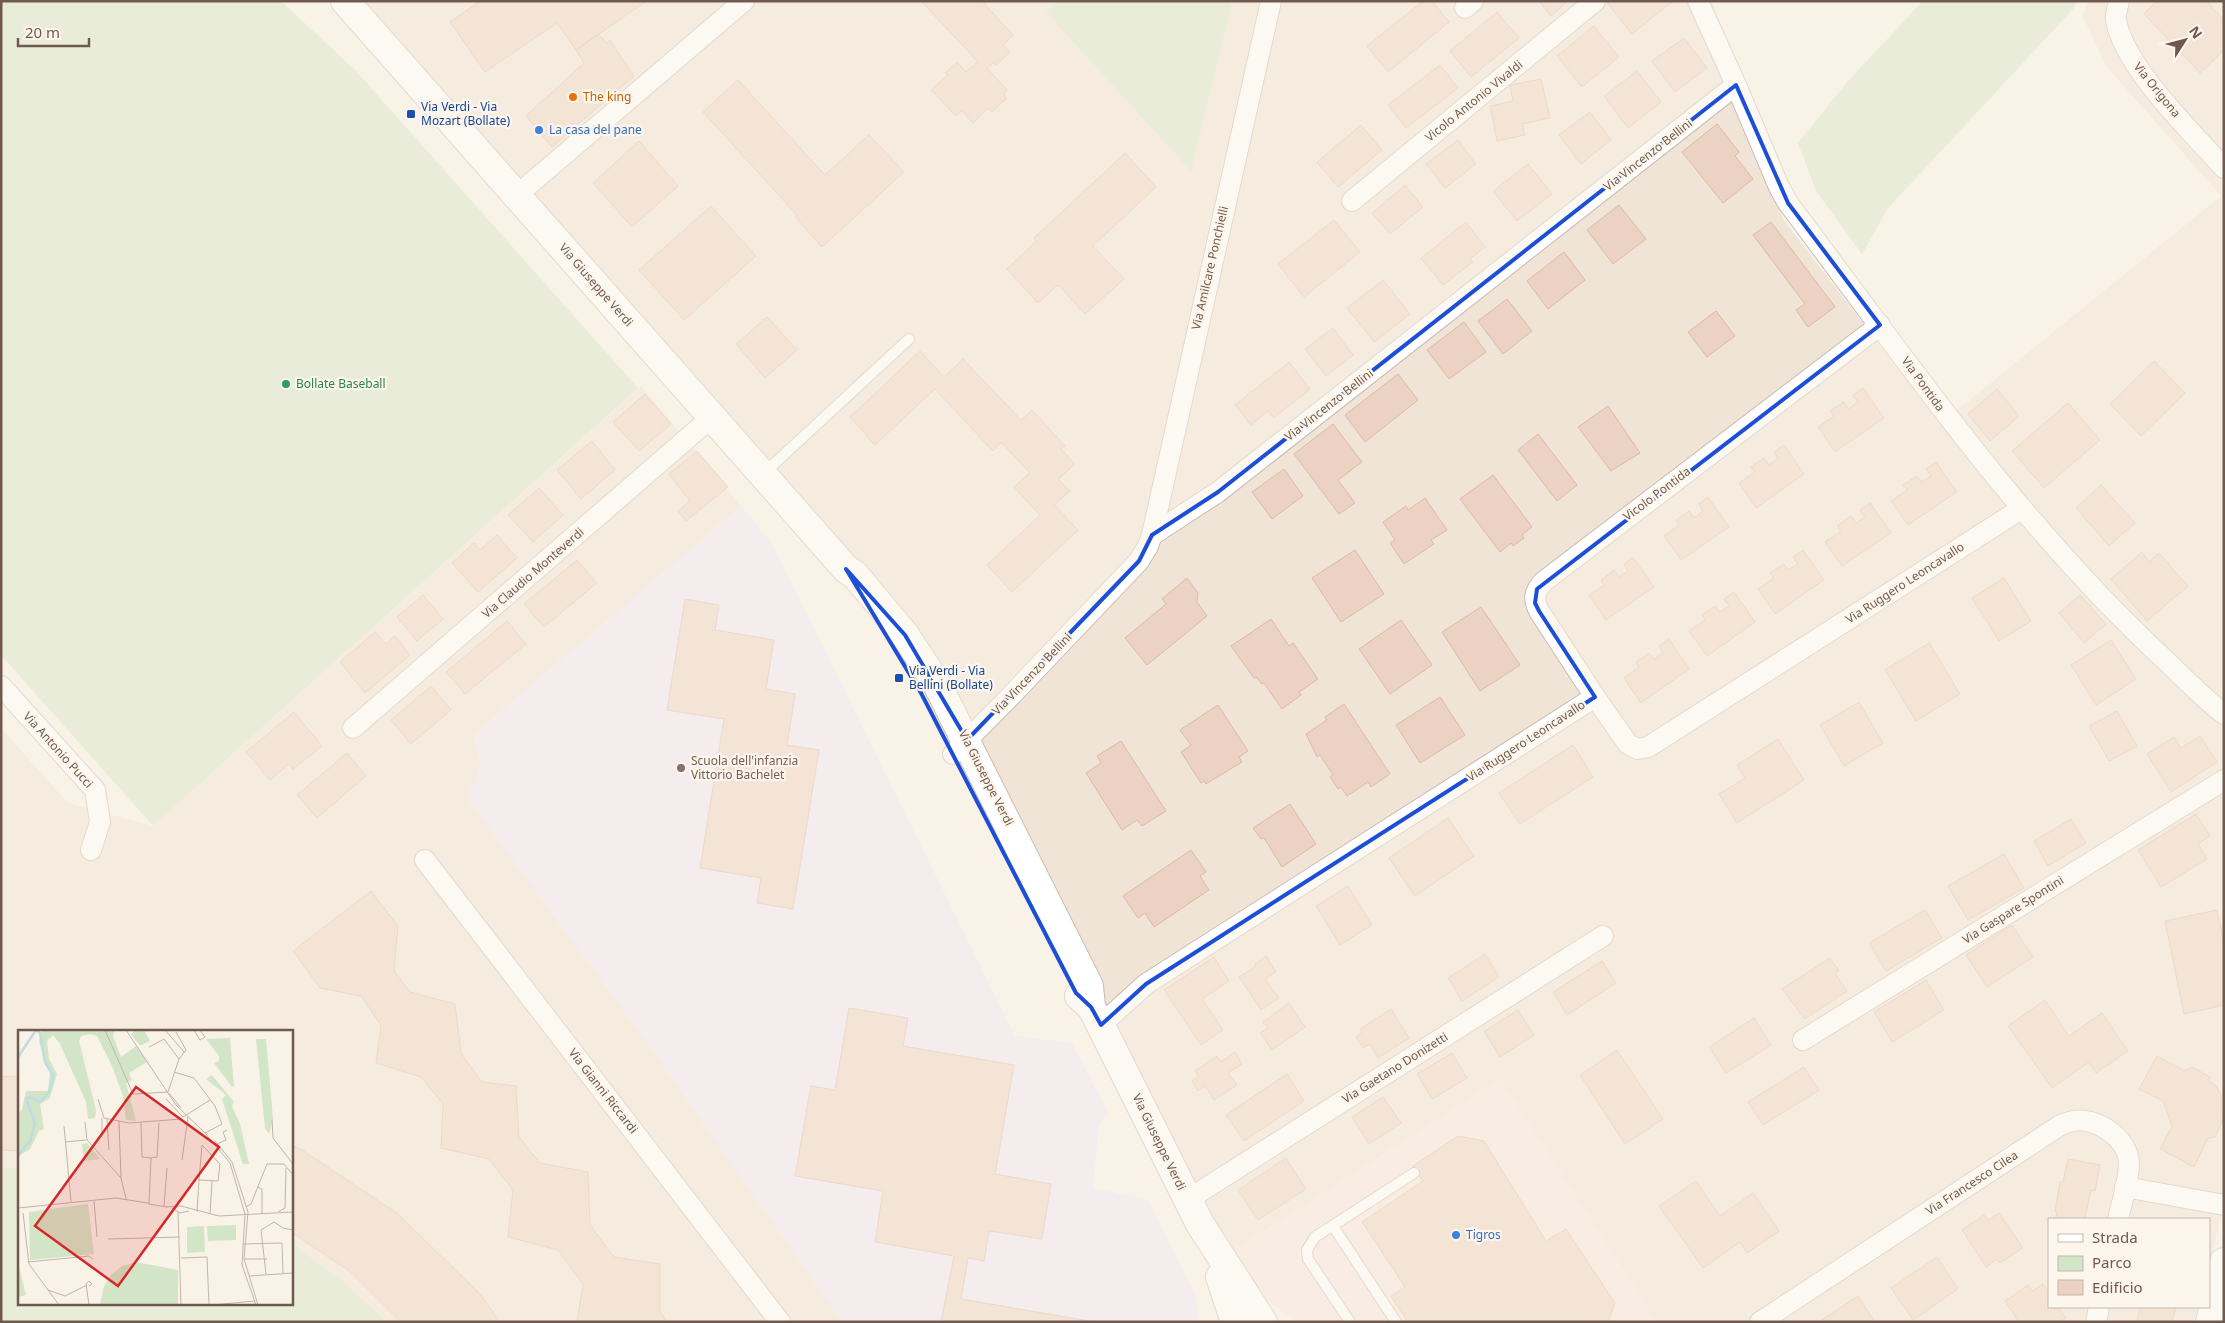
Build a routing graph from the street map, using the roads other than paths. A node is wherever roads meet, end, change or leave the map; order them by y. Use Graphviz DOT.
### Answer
graph roads {
  1 [pos="345,1"];
  2 [pos="744,1"];
  3 [pos="1271,1"];
  4 [pos="1595,1"];
  5 [pos="1698,1"];
  6 [pos="2119,1"];
  7 [pos="1736,85"];
  8 [pos="2224,168"];
  9 [pos="517,195"];
  10 [pos="1352,201"];
  11 [pos="1880,325"];
  12 [pos="909,339"];
  13 [pos="712,418"];
  14 [pos="762,475"];
  15 [pos="2021,509"];
  16 [pos="1152,535"];
  17 [pos="1,686"];
  18 [pos="1595,697"];
  19 [pos="2224,714"];
  20 [pos="353,728"];
  21 [pos="960,747"];
  22 [pos="2224,780"];
  23 [pos="91,850"];
  24 [pos="425,860"];
  25 [pos="1603,936"];
  26 [pos="1096,1016"];
  27 [pos="1803,1040"];
  28 [pos="1414,1173"];
  29 [pos="2125,1187"];
  30 [pos="1187,1200"];
  31 [pos="2224,1205"];
  32 [pos="2118,1218"];
  33 [pos="1200,1224"];
  34 [pos="1333,1226"];
  35 [pos="2222,1275"];
  36 [pos="2099,1308"];
  37 [pos="780,1322"];
  38 [pos="1235,1322"];
  39 [pos="1263,1322"];
  40 [pos="1350,1322"];
  41 [pos="1396,1322"];
  42 [pos="1760,1322"];
  43 [pos="2096,1322"];
  44 [pos="2210,1322"];
  1 -- 9 [label="street, Via Giuseppe Verdi"];
  2 -- 9 [label="street"];
  3 -- 16 [label="street, Via Amilcare Ponchielli"];
  4 -- 10 [label="street, Vicolo Antonio Vivaldi"];
  5 -- 7 [label="street, Via Pontida"];
  6 -- 8 [label="street, Via Origona"];
  7 -- 11 [label="street, Via Pontida"];
  7 -- 16 [label="street, Via Vincenzo Bellini"];
  9 -- 13 [label="street, Via Giuseppe Verdi"];
  11 -- 15 [label="street, Via Pontida"];
  11 -- 18 [label="street, Vicolo Pontida"];
  12 -- 14 [label="lane"];
  13 -- 14 [label="street, Via Giuseppe Verdi"];
  13 -- 20 [label="street, Via Claudio Monteverdi"];
  14 -- 21 [label="street, Via Giuseppe Verdi"];
  15 -- 18 [label="street, Via Ruggero Leoncavallo"];
  15 -- 19 [label="street, Via Pontida"];
  16 -- 21 [label="street, Via Vincenzo Bellini"];
  17 -- 23 [label="street, Via Antonio Pucci"];
  18 -- 26 [label="street, Via Ruggero Leoncavallo"];
  21 -- 26 [label="street, Via Giuseppe Verdi"];
  22 -- 27 [label="street, Via Gaspare Spontini"];
  24 -- 37 [label="street, Via Gianni Riccardi"];
  25 -- 30 [label="street, Via Gaetano Donizetti"];
  26 -- 30 [label="street, Via Giuseppe Verdi"];
  28 -- 34 [label="lane"];
  29 -- 31 [label="street"];
  29 -- 32 [label="street, Via Francesco Cilea"];
  29 -- 42 [label="street, Via Francesco Cilea"];
  30 -- 33 [label="street, Via Giuseppe Verdi"];
  33 -- 38 [label="street, Via Giuseppe Verdi"];
  33 -- 39 [label="street, Via Giuseppe Verdi"];
  34 -- 40 [label="lane"];
  34 -- 41 [label="lane"];
  35 -- 44 [label="street"];
  36 -- 43 [label="street"];
}
